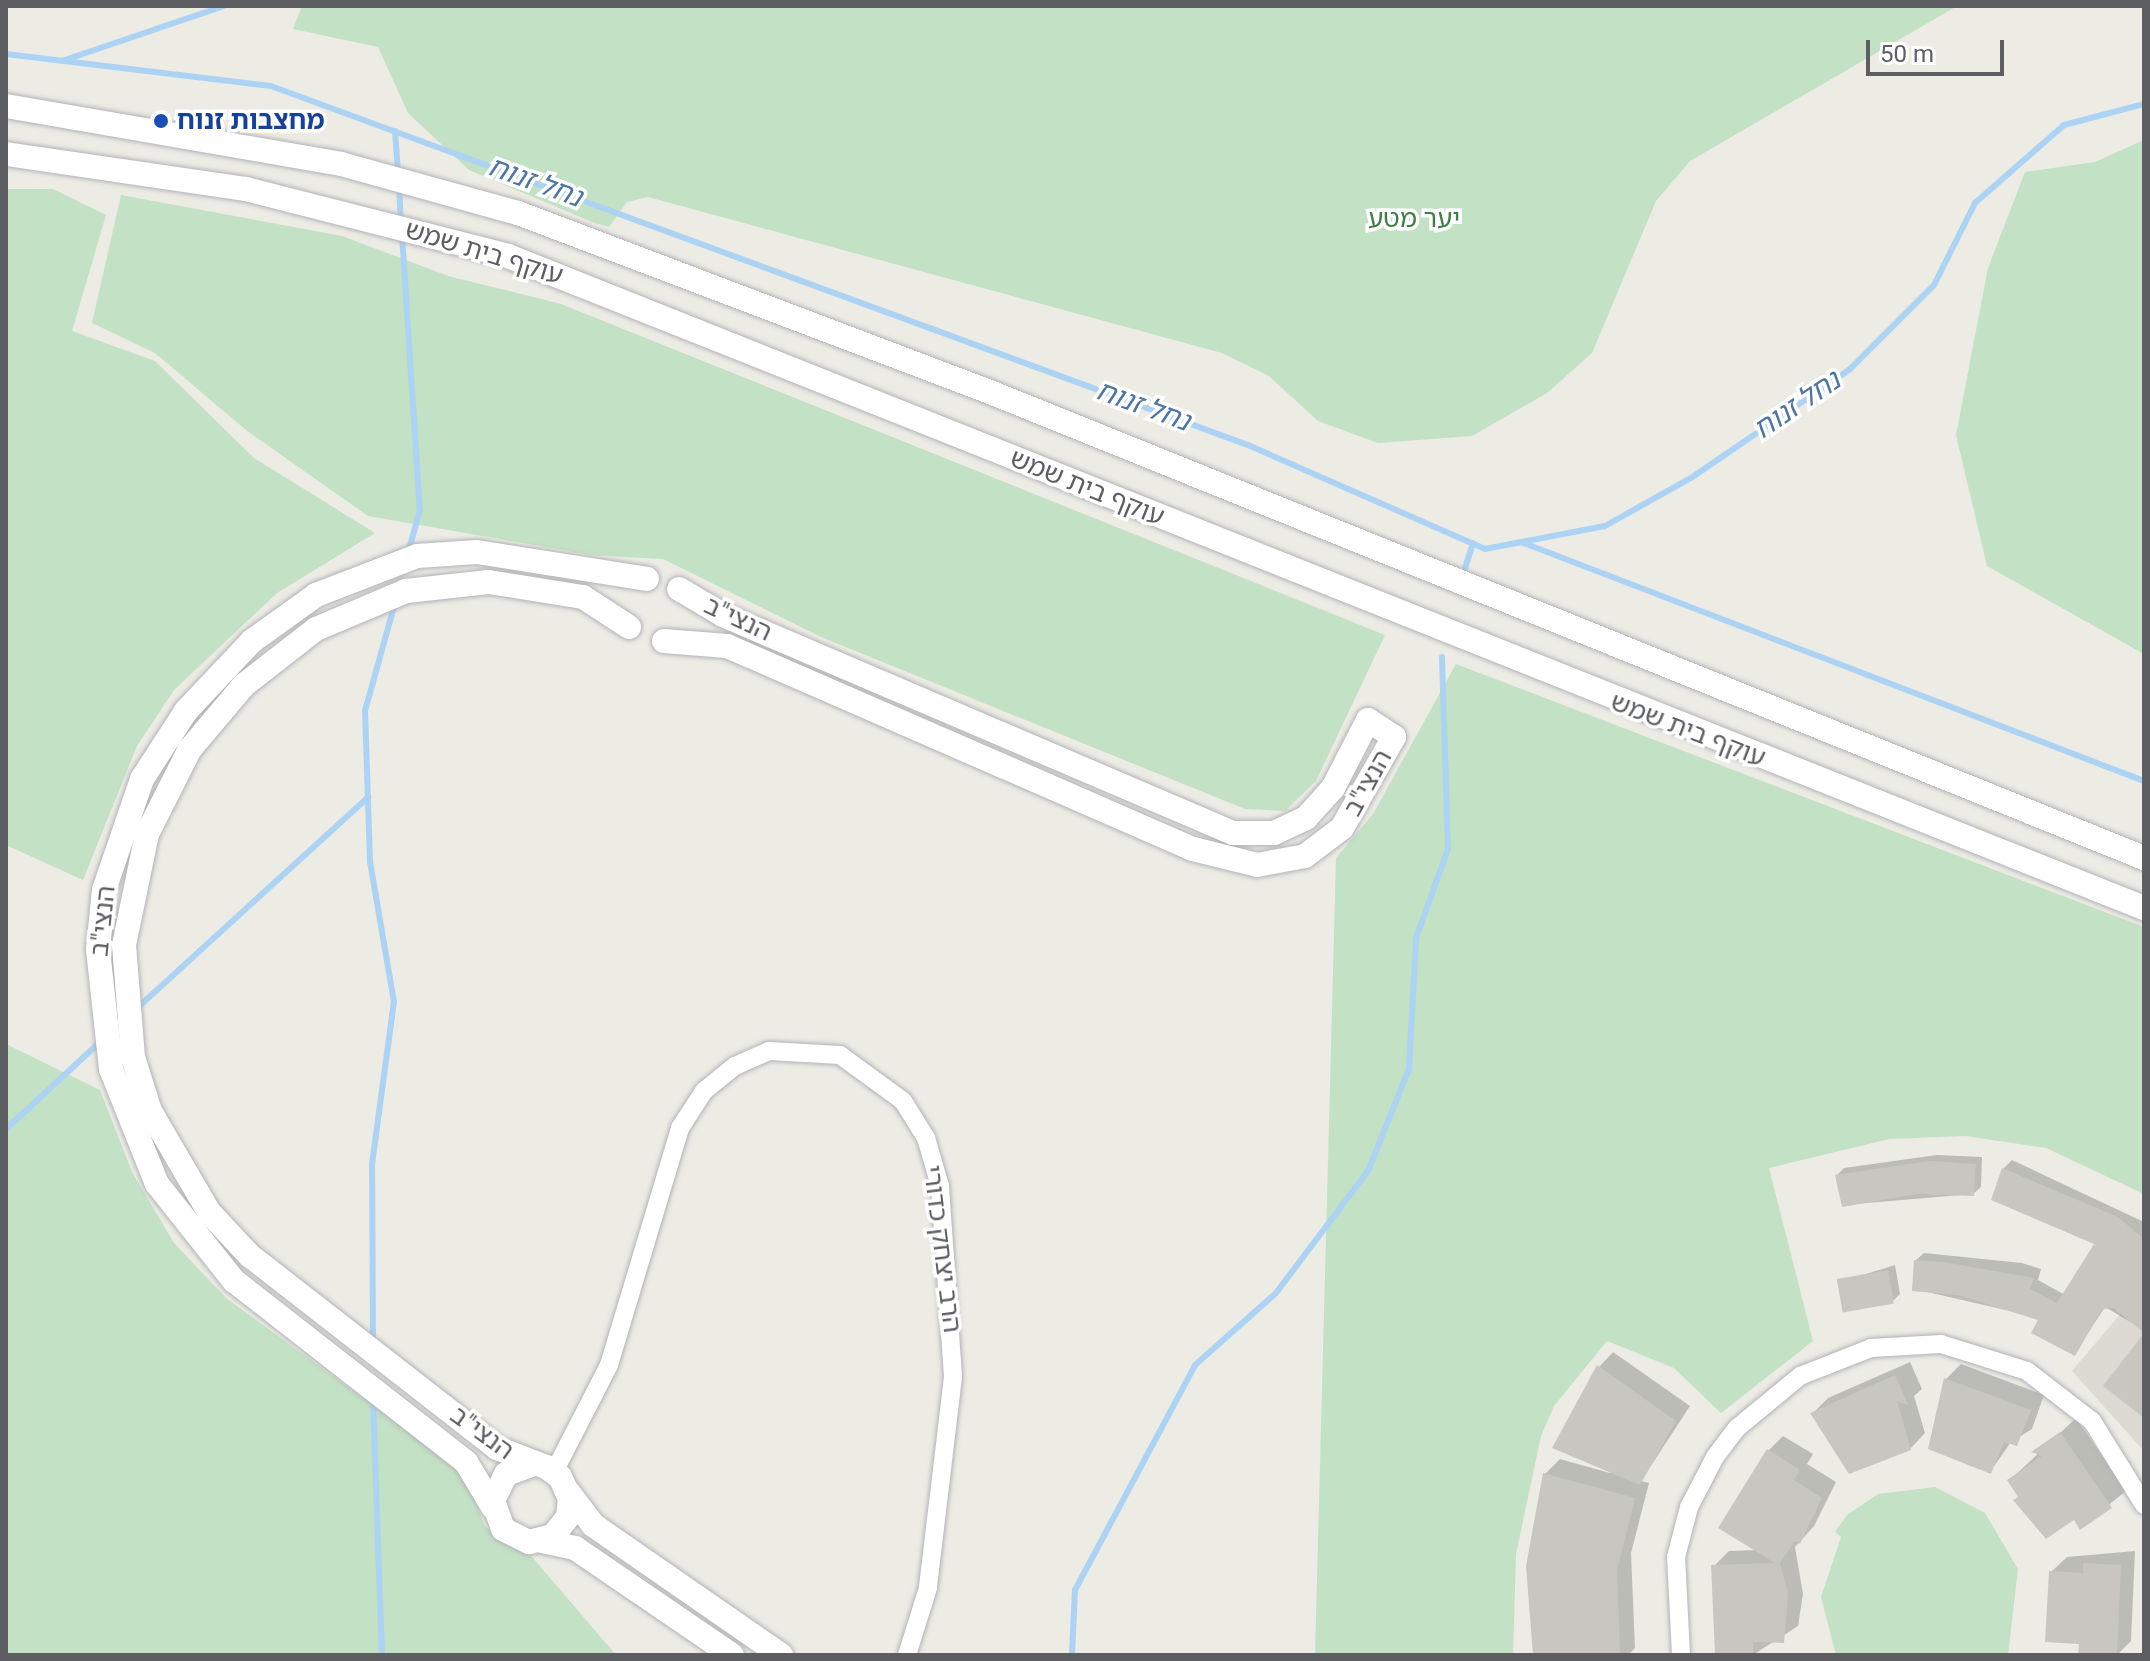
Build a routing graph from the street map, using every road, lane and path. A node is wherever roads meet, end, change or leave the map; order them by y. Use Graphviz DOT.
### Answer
graph roads {
  1 [pos="6,106"];
  2 [pos="6,154"];
  3 [pos="647,579"];
  4 [pos="679,589"];
  5 [pos="629,627"];
  6 [pos="664,641"];
  7 [pos="2144,858"];
  8 [pos="2144,908"];
  9 [pos="544,1468"];
  10 [pos="569,1493"];
  11 [pos="2144,1505"];
  12 [pos="493,1507"];
  13 [pos="542,1541"];
  14 [pos="732,1655"];
  15 [pos="781,1655"];
  16 [pos="907,1655"];
  17 [pos="1681,1655"];
  1 -- 7 [label="street, עוקף בית שמש"];
  2 -- 8 [label="street, עוקף בית שמש"];
  3 -- 4 [label="street"];
  3 -- 5 [label="street"];
  3 -- 12 [label="street, הנצי\"ב"];
  4 -- 6 [label="street"];
  4 -- 6 [label="street, הנצי\"ב"];
  5 -- 6 [label="street"];
  5 -- 9 [label="street, הנצי\"ב"];
  9 -- 10 [label="street"];
  9 -- 12 [label="street"];
  9 -- 16 [label="street, הרב יצחק כדורי"];
  10 -- 13 [label="street"];
  10 -- 15 [label="street"];
  11 -- 17 [label="street"];
  12 -- 13 [label="street"];
  13 -- 14 [label="street"];
}
